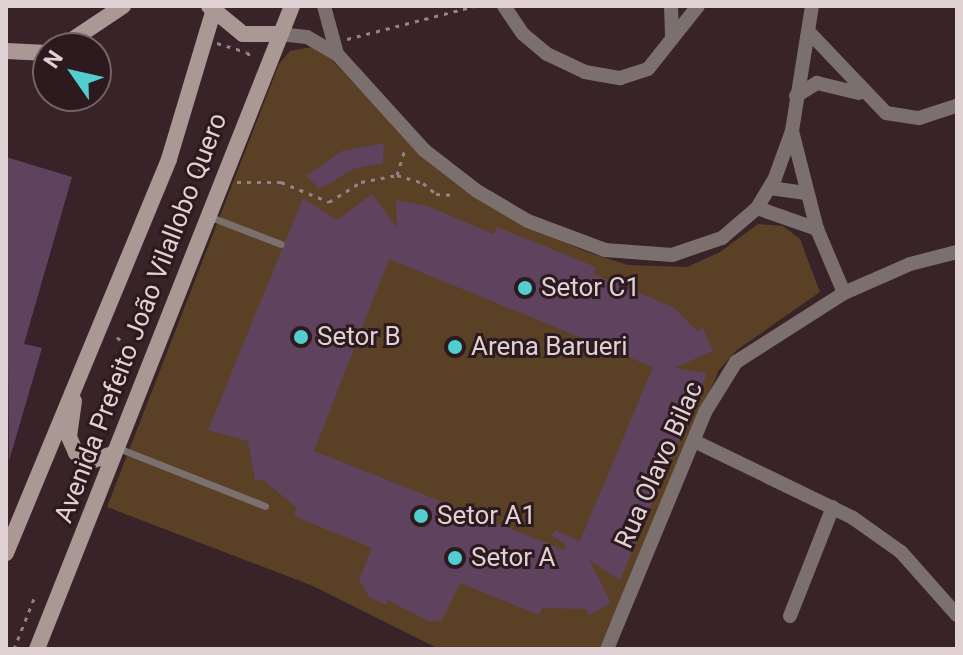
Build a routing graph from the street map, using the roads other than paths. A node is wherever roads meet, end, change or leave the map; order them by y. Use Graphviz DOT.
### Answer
graph roads {
  1 [pos="123,6"];
  2 [pos="292,6"];
  3 [pos="324,6"];
  4 [pos="504,6"];
  5 [pos="671,6"];
  6 [pos="698,6"];
  7 [pos="812,6"];
  8 [pos="212,8"];
  9 [pos="808,31"];
  10 [pos="84,32"];
  11 [pos="279,34"];
  12 [pos="672,37"];
  13 [pos="335,48"];
  14 [pos="6,51"];
  15 [pos="32,52"];
  16 [pos="796,96"];
  17 [pos="867,97"];
  18 [pos="957,106"];
  19 [pos="792,131"];
  20 [pos="770,188"];
  21 [pos="806,193"];
  22 [pos="757,208"];
  23 [pos="206,216"];
  24 [pos="817,229"];
  25 [pos="281,244"];
  26 [pos="957,252"];
  27 [pos="844,293"];
  28 [pos="72,391"];
  29 [pos="694,441"];
  30 [pos="115,451"];
  31 [pos="265,506"];
  32 [pos="833,507"];
  33 [pos="6,553"];
  34 [pos="957,615"];
  35 [pos="790,616"];
  36 [pos="608,645"];
  37 [pos="37,649"];
  1 -- 10 [label="main road"];
  2 -- 11 [label="main road, Avenida Prefeito João Vilallobo Quero"];
  3 -- 13 [label="street"];
  4 -- 12 [label="street"];
  5 -- 12 [label="street"];
  6 -- 12 [label="street"];
  7 -- 9 [label="street"];
  8 -- 11 [label="main road"];
  8 -- 28 [label="main road, Avenida Prefeito João Vilallobo Quero"];
  9 -- 16 [label="street"];
  9 -- 17 [label="street"];
  11 -- 13 [label="street"];
  11 -- 23 [label="main road, Avenida Prefeito João Vilallobo Quero"];
  13 -- 22 [label="street"];
  14 -- 15 [label="main road"];
  16 -- 17 [label="street"];
  16 -- 19 [label="street"];
  17 -- 18 [label="street"];
  19 -- 20 [label="street"];
  19 -- 21 [label="street"];
  20 -- 21 [label="street"];
  20 -- 22 [label="street"];
  21 -- 24 [label="street"];
  22 -- 24 [label="street"];
  23 -- 25 [label="lane"];
  23 -- 30 [label="main road, Avenida Prefeito João Vilallobo Quero"];
  24 -- 27 [label="street"];
  26 -- 27 [label="street, Rua Olavo Bilac"];
  27 -- 29 [label="street, Rua Olavo Bilac"];
  28 -- 30 [label="main road"];
  28 -- 33 [label="main road, Avenida Prefeito João Vilallobo Quero"];
  29 -- 32 [label="street"];
  29 -- 36 [label="street, Rua Olavo Bilac"];
  30 -- 31 [label="lane"];
  30 -- 37 [label="main road, Avenida Prefeito João Vilallobo Quero"];
  32 -- 34 [label="street"];
  32 -- 35 [label="street"];
}
